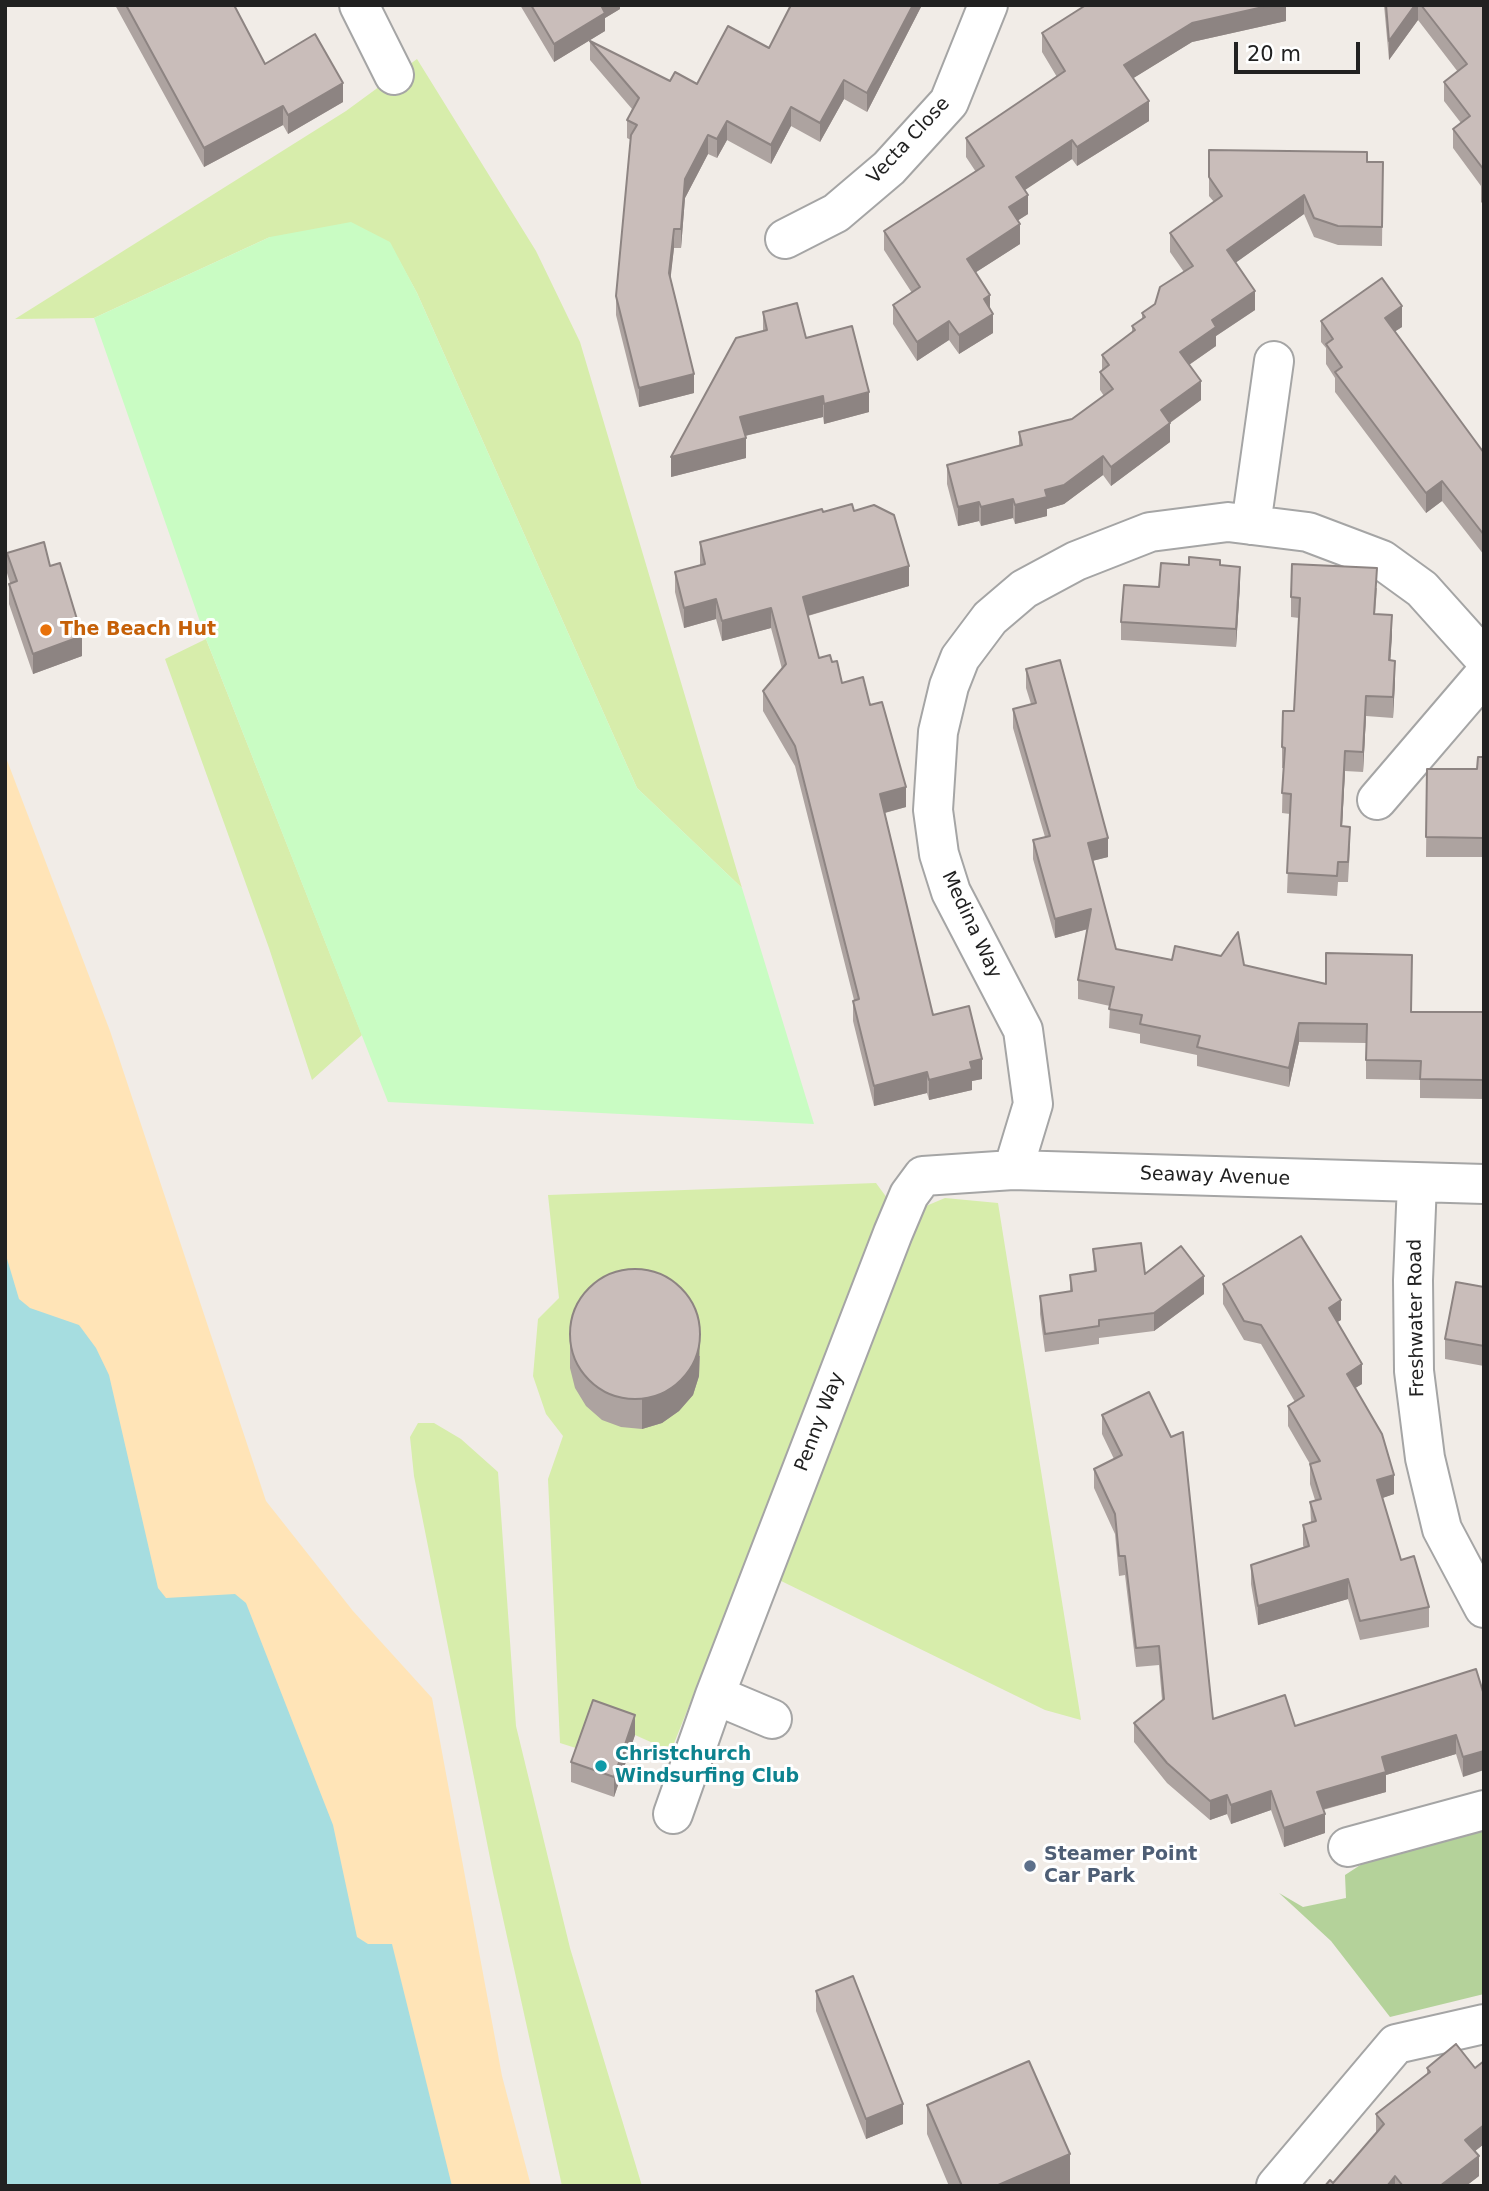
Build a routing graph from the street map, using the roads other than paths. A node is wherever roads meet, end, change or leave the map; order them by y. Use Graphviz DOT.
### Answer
graph roads {
  1 [pos="359,5"];
  2 [pos="988,5"];
  3 [pos="394,75"];
  4 [pos="785,239"];
  5 [pos="1274,361"];
  6 [pos="1251,525"];
  7 [pos="1484,658"];
  8 [pos="1484,675"];
  9 [pos="1377,800"];
  10 [pos="1013,1170"];
  11 [pos="946,1172"];
  12 [pos="1417,1183"];
  13 [pos="1484,1184"];
  14 [pos="1484,1608"];
  15 [pos="715,1695"];
  16 [pos="772,1719"];
  17 [pos="1484,1810"];
  18 [pos="673,1814"];
  19 [pos="1348,1847"];
  20 [pos="1484,2024"];
  21 [pos="1276,2186"];
  1 -- 3 [label="street"];
  2 -- 4 [label="street, Vecta Close"];
  5 -- 6 [label="street"];
  6 -- 7 [label="street, Medina Way"];
  6 -- 10 [label="street, Medina Way"];
  8 -- 9 [label="street"];
  10 -- 11 [label="street, Seaway Avenue"];
  10 -- 12 [label="street, Seaway Avenue"];
  11 -- 15 [label="street, Penny Way"];
  12 -- 13 [label="street, Seaway Avenue"];
  12 -- 14 [label="street, Freshwater Road"];
  15 -- 16 [label="street"];
  15 -- 18 [label="street, Penny Way"];
  17 -- 19 [label="street"];
  20 -- 21 [label="street"];
}
